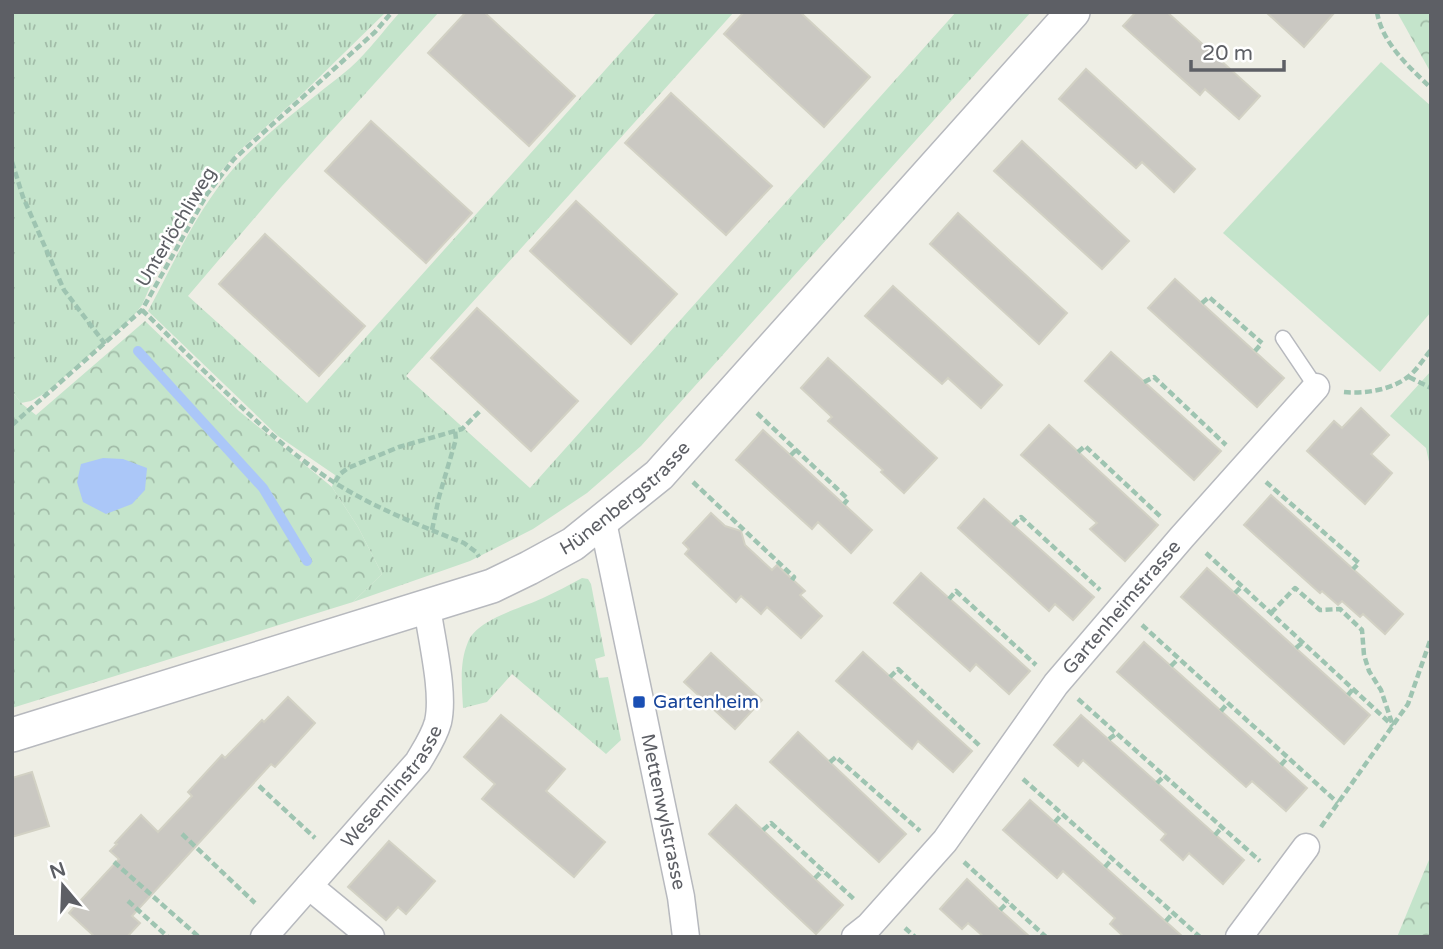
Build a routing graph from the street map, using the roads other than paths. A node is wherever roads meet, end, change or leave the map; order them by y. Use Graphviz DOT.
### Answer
graph roads {
  1 [pos="1073,12"];
  2 [pos="1283,338"];
  3 [pos="1315,387"];
  4 [pos="603,522"];
  5 [pos="427,607"];
  6 [pos="12,735"];
  7 [pos="1306,847"];
  8 [pos="309,886"];
  9 [pos="865,928"];
  10 [pos="270,930"];
  11 [pos="371,937"];
  12 [pos="686,937"];
  13 [pos="1239,937"];
  1 -- 4 [label="street, Hünenbergstrasse"];
  2 -- 3 [label="lane"];
  3 -- 9 [label="street, Gartenheimstrasse"];
  4 -- 5 [label="street, Hünenbergstrasse"];
  4 -- 12 [label="street, Mettenwylstrasse"];
  5 -- 6 [label="street, Hünenbergstrasse"];
  5 -- 8 [label="street, Wesemlinstrasse"];
  7 -- 13 [label="street"];
  8 -- 10 [label="street, Wesemlinstrasse"];
  8 -- 11 [label="street"];
}
